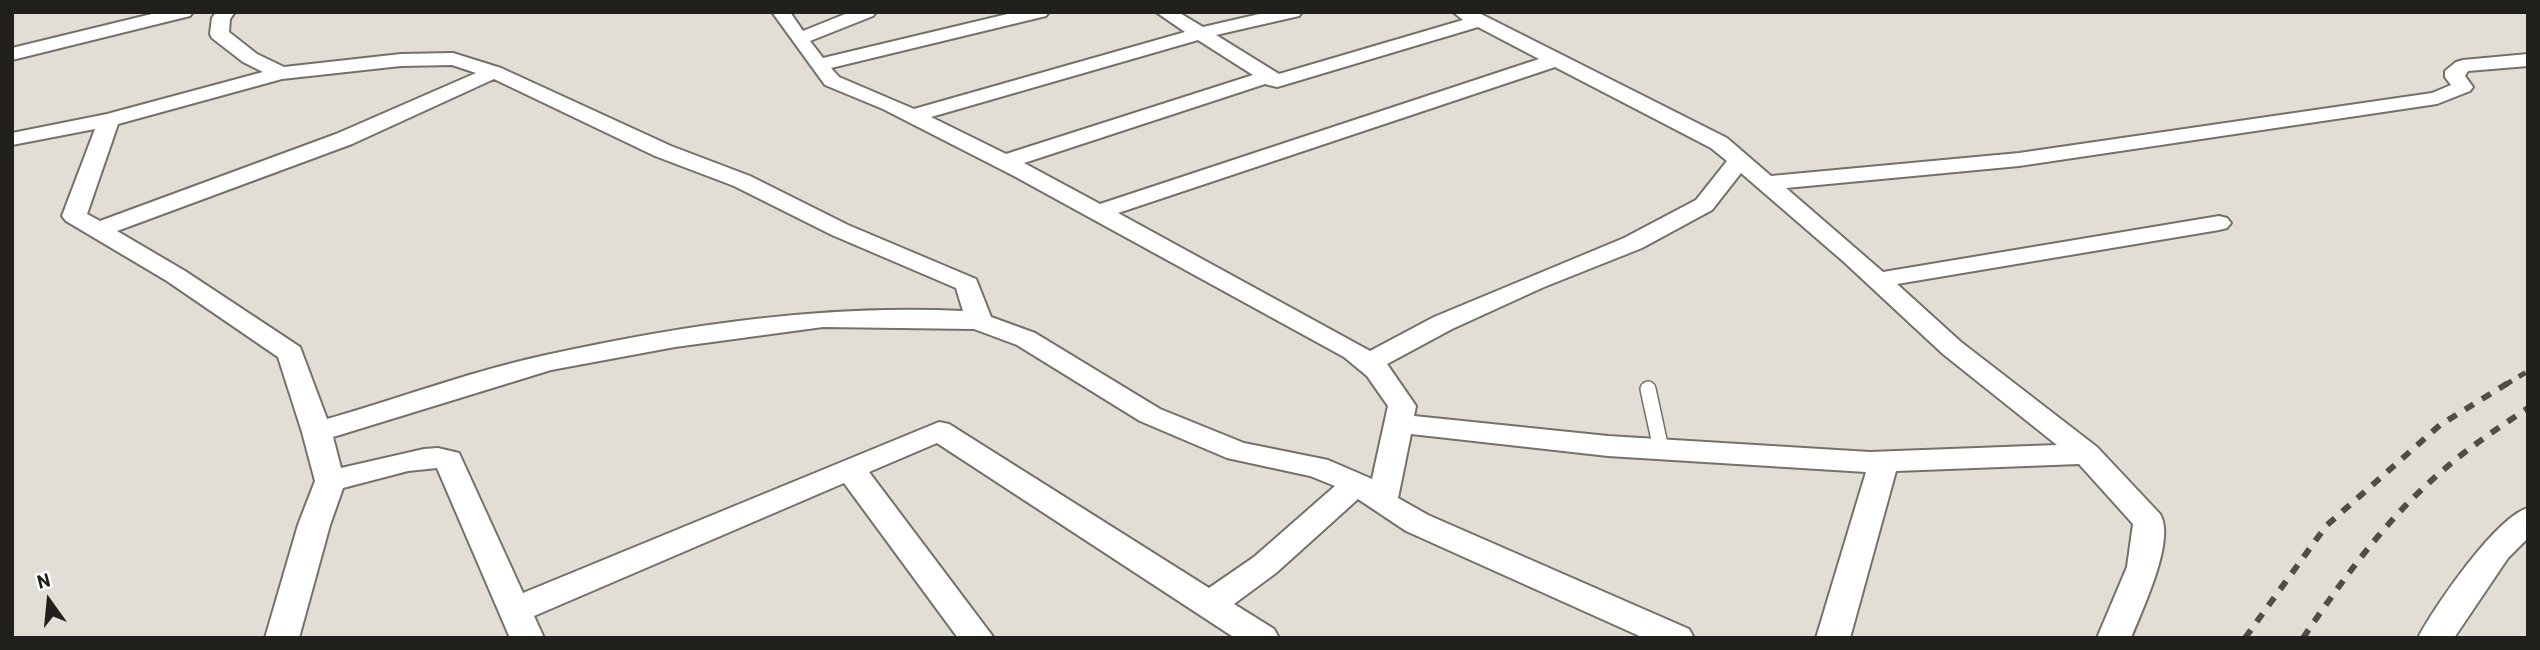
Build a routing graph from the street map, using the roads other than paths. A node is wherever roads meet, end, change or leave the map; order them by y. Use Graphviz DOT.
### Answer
graph roads {
  1 [pos="184,12"];
  2 [pos="193,12"];
  3 [pos="780,12"];
  4 [pos="867,12"];
  5 [pos="1040,12"];
  6 [pos="1166,12"];
  7 [pos="1293,12"];
  8 [pos="223,15"];
  9 [pos="1471,17"];
  10 [pos="1202,33"];
  11 [pos="799,39"];
  12 [pos="12,54"];
  13 [pos="1556,60"];
  14 [pos="2528,60"];
  15 [pos="819,65"];
  16 [pos="494,72"];
  17 [pos="281,73"];
  18 [pos="1277,81"];
  19 [pos="912,116"];
  20 [pos="109,120"];
  21 [pos="12,139"];
  22 [pos="1740,160"];
  23 [pos="1004,162"];
  24 [pos="1766,183"];
  25 [pos="1099,212"];
  26 [pos="2219,223"];
  27 [pos="99,230"];
  28 [pos="1878,280"];
  29 [pos="979,322"];
  30 [pos="1368,363"];
  31 [pos="1648,389"];
  32 [pos="1396,423"];
  33 [pos="317,432"];
  34 [pos="1661,449"];
  35 [pos="2087,454"];
  36 [pos="1884,461"];
  37 [pos="850,469"];
  38 [pos="330,481"];
  39 [pos="1357,483"];
  40 [pos="1382,503"];
  41 [pos="2528,519"];
  42 [pos="1210,604"];
  43 [pos="521,624"];
  44 [pos="282,638"];
  45 [pos="978,638"];
  46 [pos="1262,638"];
  47 [pos="1677,638"];
  48 [pos="1833,638"];
  49 [pos="2114,638"];
  50 [pos="2435,638"];
  1 -- 12 [label="street"];
  2 -- 8 [label="street"];
  3 -- 11 [label="street"];
  4 -- 11 [label="street"];
  5 -- 15 [label="street"];
  6 -- 10 [label="street"];
  7 -- 10 [label="street"];
  8 -- 17 [label="street"];
  9 -- 13 [label="street"];
  9 -- 18 [label="street"];
  10 -- 18 [label="street"];
  10 -- 19 [label="street"];
  11 -- 15 [label="street"];
  13 -- 22 [label="street"];
  13 -- 25 [label="street"];
  14 -- 24 [label="street"];
  15 -- 19 [label="street"];
  16 -- 17 [label="street"];
  16 -- 27 [label="street"];
  16 -- 29 [label="street"];
  17 -- 20 [label="street"];
  18 -- 23 [label="street"];
  19 -- 23 [label="street"];
  20 -- 21 [label="street"];
  20 -- 27 [label="street"];
  22 -- 24 [label="street"];
  22 -- 30 [label="street"];
  23 -- 25 [label="street"];
  24 -- 28 [label="street"];
  25 -- 30 [label="street"];
  26 -- 28 [label="street"];
  27 -- 33 [label="street"];
  28 -- 35 [label="street"];
  29 -- 33 [label="street"];
  29 -- 39 [label="street"];
  30 -- 32 [label="street"];
  31 -- 34 [label="lane"];
  32 -- 34 [label="street"];
  32 -- 40 [label="street"];
  33 -- 38 [label="street"];
  34 -- 36 [label="street"];
  35 -- 36 [label="street"];
  35 -- 49 [label="street"];
  36 -- 48 [label="street"];
  37 -- 42 [label="street"];
  37 -- 43 [label="street"];
  37 -- 45 [label="street"];
  38 -- 43 [label="street"];
  38 -- 44 [label="street"];
  39 -- 40 [label="street"];
  39 -- 42 [label="street"];
  40 -- 47 [label="street"];
  41 -- 50 [label="street"];
  42 -- 46 [label="street"];
}
